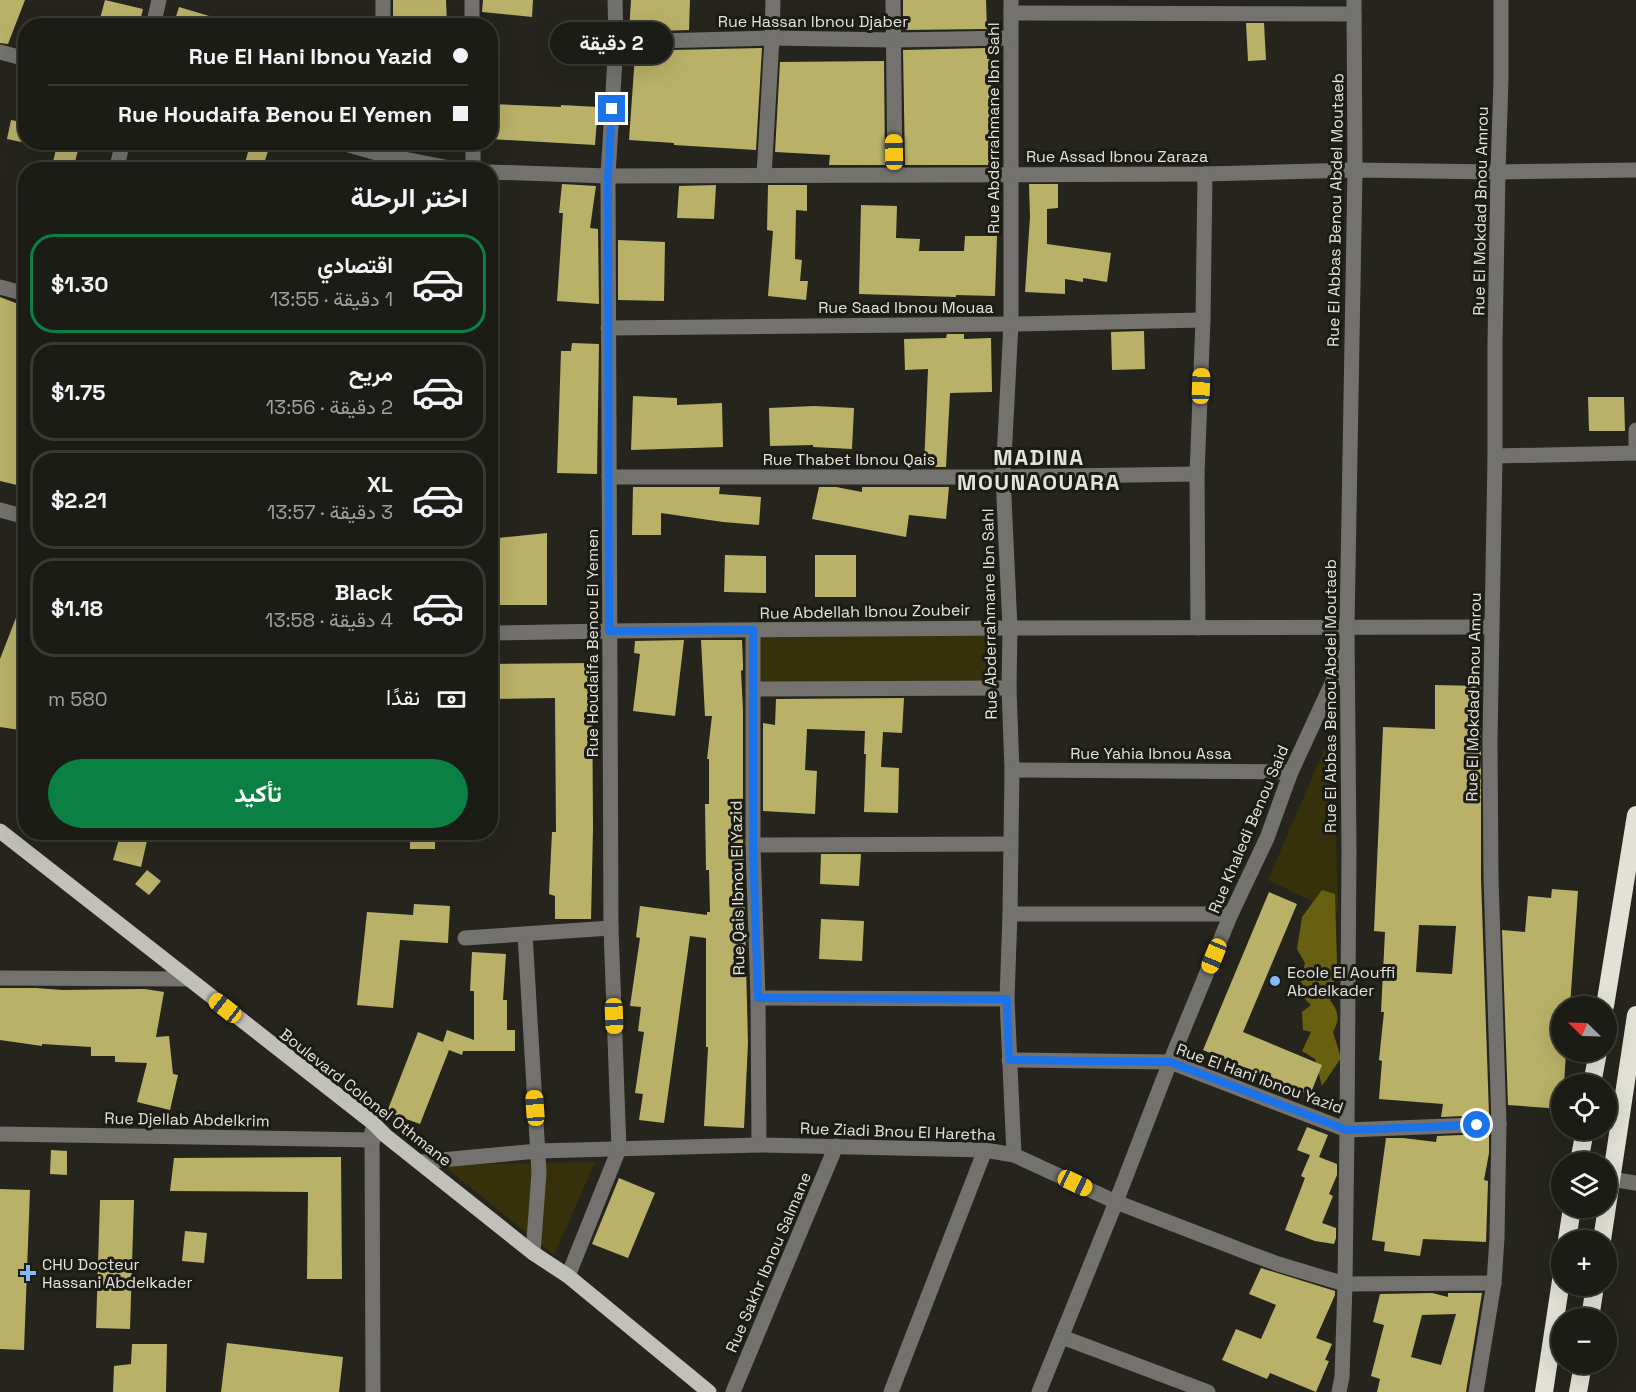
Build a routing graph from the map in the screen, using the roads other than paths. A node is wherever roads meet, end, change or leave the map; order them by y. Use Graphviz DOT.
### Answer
graph roads {
  1 [pos="159,0"];
  2 [pos="383,0"];
  3 [pos="472,0"];
  4 [pos="615,0"];
  5 [pos="773,0"];
  6 [pos="893,0"];
  7 [pos="1501,0"];
  8 [pos="1011,6"];
  9 [pos="1354,7"];
  10 [pos="155,18"];
  11 [pos="383,18"];
  12 [pos="472,18"];
  13 [pos="772,38"];
  14 [pos="1010,38"];
  15 [pos="893,40"];
  16 [pos="616,42"];
  17 [pos="0,52"];
  18 [pos="18,57"];
  19 [pos="388,150"];
  20 [pos="431,162"];
  21 [pos="1355,170"];
  22 [pos="1636,170"];
  23 [pos="1498,171"];
  24 [pos="498,172"];
  25 [pos="1011,174"];
  26 [pos="1205,174"];
  27 [pos="764,175"];
  28 [pos="895,175"];
  29 [pos="608,176"];
  30 [pos="0,287"];
  31 [pos="18,292"];
  32 [pos="1203,320"];
  33 [pos="1011,324"];
  34 [pos="608,328"];
  35 [pos="1636,430"];
  36 [pos="1636,453"];
  37 [pos="1496,456"];
  38 [pos="1197,474"];
  39 [pos="609,477"];
  40 [pos="1004,477"];
  41 [pos="0,510"];
  42 [pos="18,515"];
  43 [pos="1347,627"];
  44 [pos="1491,627"];
  45 [pos="1010,628"];
  46 [pos="1198,628"];
  47 [pos="753,630"];
  48 [pos="609,631"];
  49 [pos="498,633"];
  50 [pos="1347,650"];
  51 [pos="1009,688"];
  52 [pos="753,689"];
  53 [pos="1011,770"];
  54 [pos="1291,772"];
  55 [pos="1636,815"];
  56 [pos="0,831"];
  57 [pos="1011,844"];
  58 [pos="753,845"];
  59 [pos="1010,914"];
  60 [pos="1231,914"];
  61 [pos="610,928"];
  62 [pos="525,934"];
  63 [pos="465,938"];
  64 [pos="0,978"];
  65 [pos="188,979"];
  66 [pos="1607,996"];
  67 [pos="758,998"];
  68 [pos="1007,999"];
  69 [pos="1636,1015"];
  70 [pos="1009,1060"];
  71 [pos="1170,1062"];
  72 [pos="372,1122"];
  73 [pos="1499,1124"];
  74 [pos="1347,1130"];
  75 [pos="0,1134"];
  76 [pos="373,1140"];
  77 [pos="759,1145"];
  78 [pos="836,1146"];
  79 [pos="619,1149"];
  80 [pos="985,1150"];
  81 [pos="538,1151"];
  82 [pos="1615,1152"];
  83 [pos="1014,1155"];
  84 [pos="420,1162"];
  85 [pos="1617,1180"];
  86 [pos="1636,1183"];
  87 [pos="1116,1202"];
  88 [pos="533,1253"];
  89 [pos="568,1276"];
  90 [pos="1494,1283"];
  91 [pos="1345,1284"];
  92 [pos="1559,1296"];
  93 [pos="1062,1337"];
  94 [pos="1581,1374"];
  95 [pos="1204,1391"];
  96 [pos="373,1392"];
  97 [pos="709,1392"];
  98 [pos="733,1392"];
  99 [pos="891,1392"];
  100 [pos="1039,1392"];
  101 [pos="1338,1392"];
  102 [pos="1476,1392"];
  103 [pos="1544,1392"];
  104 [pos="1578,1392"];
  1 -- 10 [label="street"];
  2 -- 11 [label="street"];
  3 -- 12 [label="street"];
  4 -- 16 [label="street, Rue Houdaifa Benou El Yemen"];
  5 -- 13 [label="street"];
  6 -- 15 [label="street"];
  7 -- 23 [label="street, Rue El Mokdad Bnou Amrou"];
  8 -- 9 [label="street"];
  8 -- 14 [label="street, Rue Abderrahmane Ibn Sahl"];
  9 -- 21 [label="street, Rue El Abbas Benou Abdel Moutaeb"];
  13 -- 15 [label="street, Rue Hassan Ibnou Djaber"];
  13 -- 16 [label="street, Rue Hassan Ibnou Djaber"];
  13 -- 27 [label="street"];
  14 -- 15 [label="street, Rue Hassan Ibnou Djaber"];
  14 -- 25 [label="street, Rue Abderrahmane Ibn Sahl"];
  15 -- 28 [label="street"];
  16 -- 29 [label="street, Rue Houdaifa Benou El Yemen"];
  17 -- 18 [label="street"];
  19 -- 20 [label="street"];
  21 -- 23 [label="street, Rue Assad Ibnou Zaraza"];
  21 -- 26 [label="street, Rue Assad Ibnou Zaraza"];
  21 -- 43 [label="street, Rue El Abbas Benou Abdel Moutaeb"];
  22 -- 23 [label="street, Rue Assad Ibnou Zaraza"];
  23 -- 37 [label="street, Rue El Mokdad Bnou Amrou"];
  24 -- 29 [label="street, Rue Assad Ibnou Zaraza"];
  25 -- 26 [label="street, Rue Assad Ibnou Zaraza"];
  25 -- 28 [label="street, Rue Assad Ibnou Zaraza"];
  25 -- 33 [label="street, Rue Abderrahmane Ibn Sahl"];
  26 -- 32 [label="street"];
  27 -- 28 [label="street, Rue Assad Ibnou Zaraza"];
  27 -- 29 [label="street, Rue Assad Ibnou Zaraza"];
  29 -- 34 [label="street, Rue Houdaifa Benou El Yemen"];
  30 -- 31 [label="street"];
  32 -- 33 [label="street, Rue Saad Ibnou Mouaa"];
  32 -- 38 [label="street"];
  33 -- 34 [label="street, Rue Saad Ibnou Mouaa"];
  33 -- 40 [label="street, Rue Abderrahmane Ibn Sahl"];
  34 -- 39 [label="street, Rue Houdaifa Benou El Yemen"];
  35 -- 36 [label="street"];
  36 -- 37 [label="street"];
  37 -- 44 [label="street, Rue El Mokdad Bnou Amrou"];
  38 -- 40 [label="street, Rue Thabet Ibnou Qais"];
  38 -- 46 [label="street"];
  39 -- 40 [label="street, Rue Thabet Ibnou Qais"];
  39 -- 48 [label="street, Rue Houdaifa Benou El Yemen"];
  40 -- 45 [label="street, Rue Abderrahmane Ibn Sahl"];
  41 -- 42 [label="street"];
  43 -- 44 [label="street, Rue Abdellah Ibnou Zoubeir"];
  43 -- 46 [label="street, Rue Abdellah Ibnou Zoubeir"];
  43 -- 50 [label="street, Rue El Abbas Benou Abdel Moutaeb"];
  44 -- 73 [label="street, Rue El Mokdad Bnou Amrou"];
  45 -- 46 [label="street, Rue Abdellah Ibnou Zoubeir"];
  45 -- 47 [label="street, Rue Abdellah Ibnou Zoubeir"];
  45 -- 51 [label="street, Rue Abderrahmane Ibn Sahl"];
  47 -- 48 [label="street, Rue Abdellah Ibnou Zoubeir"];
  47 -- 52 [label="street, Rue Qais Ibnou El Yazid"];
  48 -- 49 [label="street, Rue Abdellah Ibnou Zoubeir"];
  48 -- 61 [label="street, Rue Houdaifa Benou El Yemen"];
  50 -- 54 [label="street, Rue Khaledi Benou Said"];
  50 -- 74 [label="street, Rue El Abbas Benou Abdel Moutaeb"];
  51 -- 52 [label="street"];
  51 -- 53 [label="street, Rue Abderrahmane Ibn Sahl"];
  52 -- 58 [label="street, Rue Qais Ibnou El Yazid"];
  53 -- 54 [label="street, Rue Yahia Ibnou Assa"];
  53 -- 57 [label="street, Rue Abderrahmane Ibn Sahl"];
  54 -- 60 [label="street, Rue Khaledi Benou Said"];
  55 -- 66 [label="highway"];
  56 -- 65 [label="main road, Boulevard Colonel Othmane"];
  57 -- 58 [label="street"];
  57 -- 59 [label="street, Rue Abderrahmane Ibn Sahl"];
  58 -- 67 [label="street, Rue Qais Ibnou El Yazid"];
  59 -- 60 [label="street"];
  59 -- 68 [label="street, Rue Abderrahmane Ibn Sahl"];
  60 -- 71 [label="street, Rue Khaledi Benou Said"];
  61 -- 62 [label="street"];
  61 -- 79 [label="street, Rue Houdaifa Benou El Yemen"];
  62 -- 63 [label="street"];
  62 -- 81 [label="street"];
  64 -- 65 [label="street"];
  65 -- 72 [label="main road, Boulevard Colonel Othmane"];
  67 -- 68 [label="street"];
  67 -- 77 [label="street, Rue Qais Ibnou El Yazid"];
  68 -- 70 [label="street, Rue Abderrahmane Ibn Sahl"];
  69 -- 82 [label="highway"];
  70 -- 71 [label="street, Rue El Hani Ibnou Yazid"];
  70 -- 83 [label="street, Rue Abderrahmane Ibn Sahl"];
  71 -- 74 [label="street, Rue El Hani Ibnou Yazid"];
  71 -- 87 [label="street, Rue Khaledi Benou Said"];
  72 -- 76 [label="street"];
  72 -- 84 [label="main road, Boulevard Colonel Othmane"];
  73 -- 74 [label="street, Rue El Hani Ibnou Yazid"];
  73 -- 90 [label="street, Rue El Mokdad Bnou Amrou"];
  74 -- 91 [label="street, Rue El Abbas Benou Abdel Moutaeb"];
  75 -- 76 [label="street, Rue Djellab Abdelkrim"];
  76 -- 96 [label="street"];
  77 -- 78 [label="street, Rue Ziadi Bnou El Haretha"];
  77 -- 79 [label="street, Rue Ziadi Bnou El Haretha"];
  78 -- 80 [label="street, Rue Ziadi Bnou El Haretha"];
  78 -- 98 [label="street, Rue Sakhr Ibnou Salmane"];
  79 -- 81 [label="street, Rue Ziadi Bnou El Haretha"];
  79 -- 89 [label="street, Rue Houdaifa Benou El Yemen"];
  80 -- 83 [label="street, Rue Ziadi Bnou El Haretha"];
  80 -- 99 [label="street"];
  81 -- 84 [label="street, Rue Ziadi Bnou El Haretha"];
  81 -- 88 [label="street"];
  83 -- 87 [label="street, Rue Ziadi Bnou El Haretha"];
  84 -- 88 [label="main road, Boulevard Colonel Othmane"];
  85 -- 86 [label="street"];
  87 -- 91 [label="street, Rue Ziadi Bnou El Haretha"];
  87 -- 93 [label="street, Rue Khaledi Benou Said"];
  88 -- 89 [label="main road, Boulevard Colonel Othmane"];
  89 -- 97 [label="main road, Boulevard Colonel Othmane"];
  90 -- 91 [label="street, Rue Ziadi Bnou El Haretha"];
  90 -- 102 [label="street, Rue El Mokdad Bnou Amrou"];
  91 -- 101 [label="street, Rue El Abbas Benou Abdel Moutaeb"];
  92 -- 103 [label="highway"];
  93 -- 95 [label="street"];
  93 -- 100 [label="street, Rue Khaledi Benou Said"];
  94 -- 104 [label="highway"];
}
